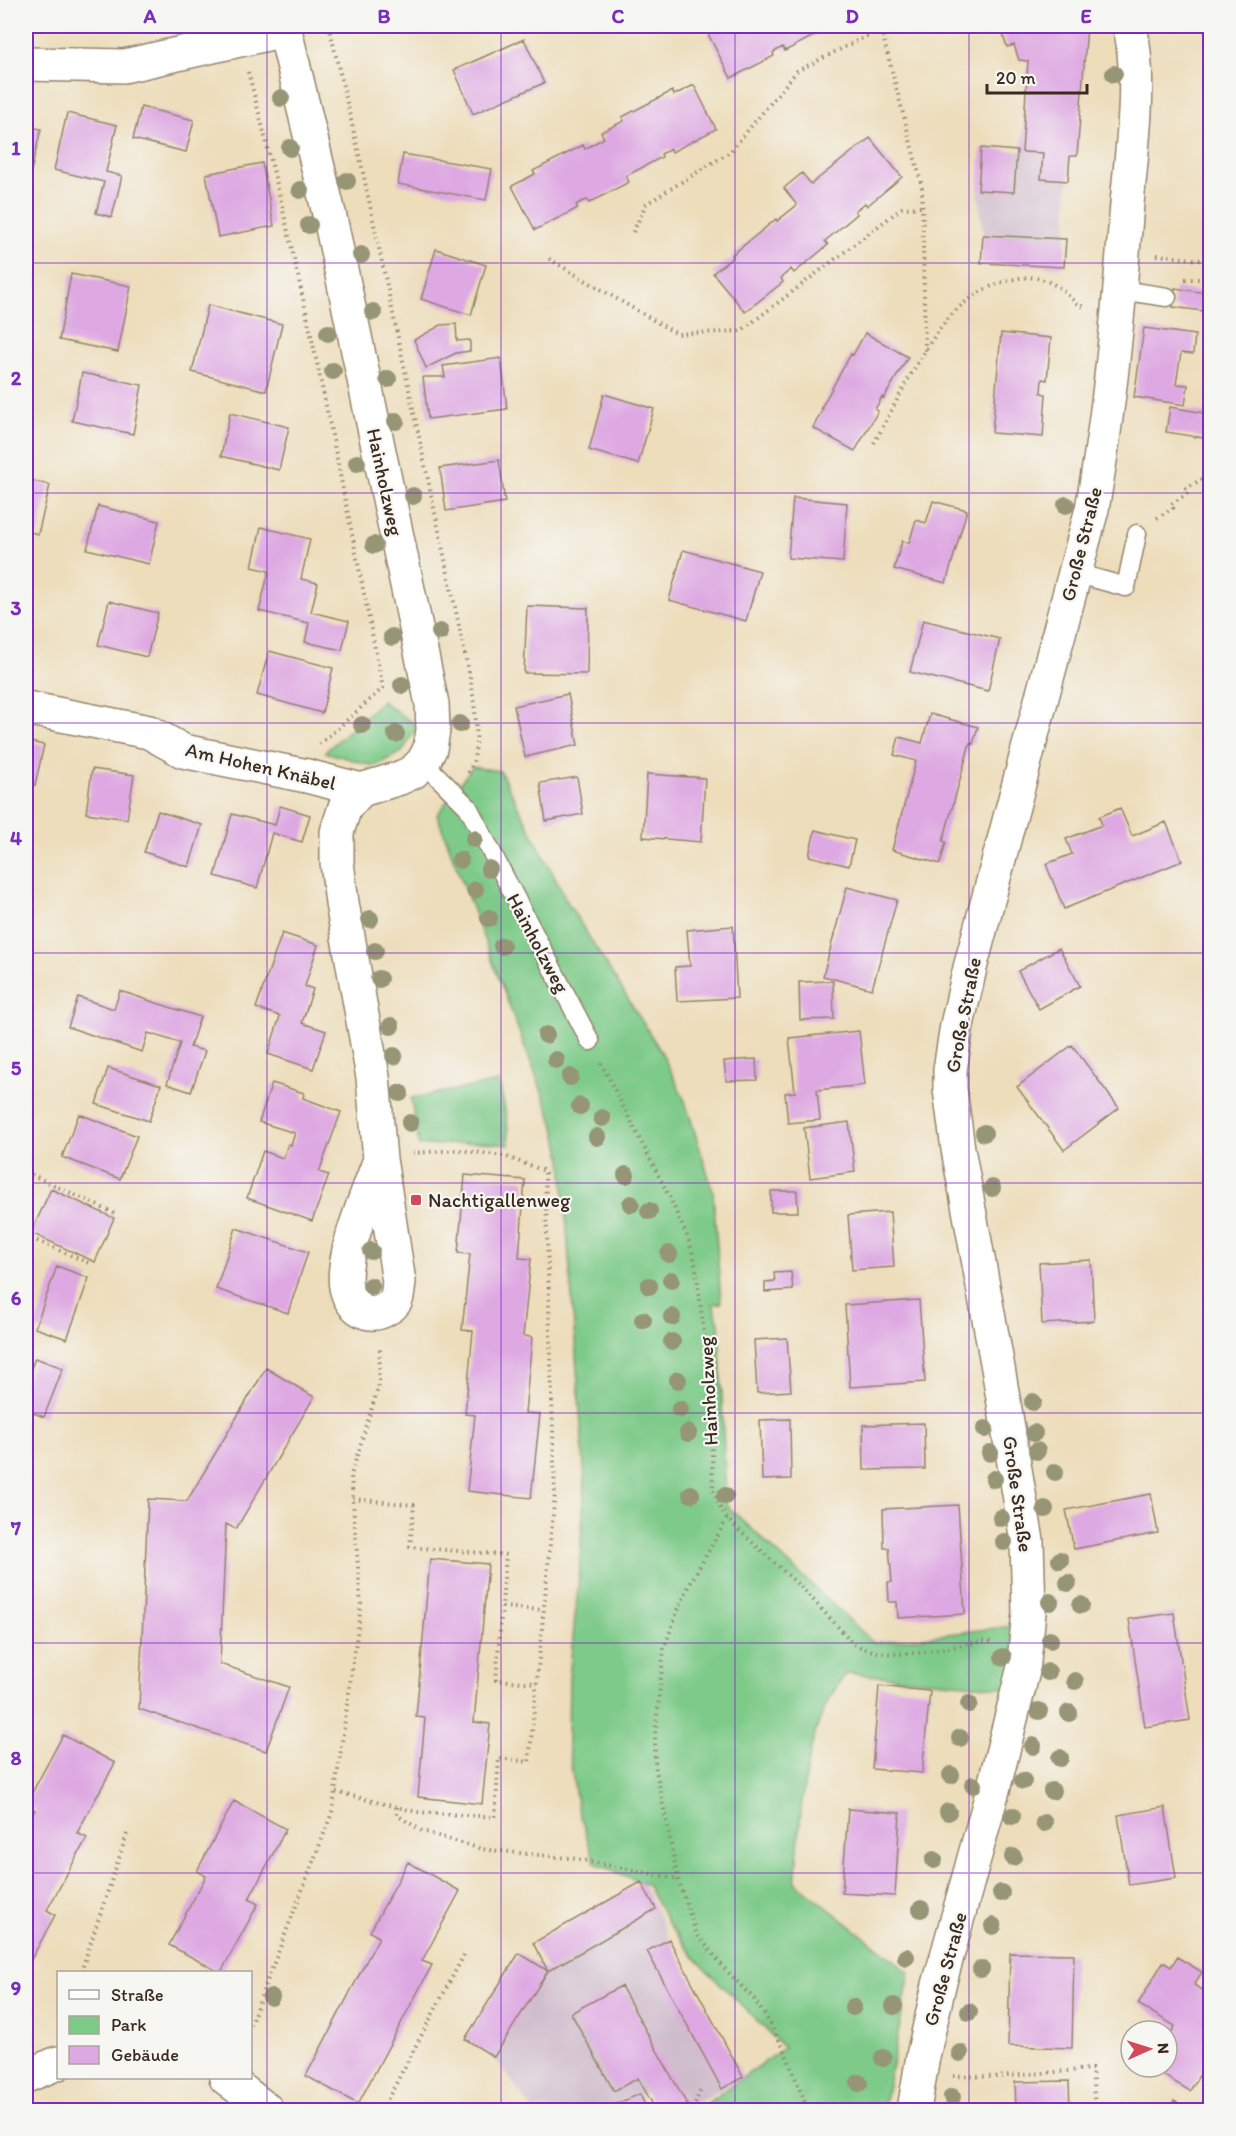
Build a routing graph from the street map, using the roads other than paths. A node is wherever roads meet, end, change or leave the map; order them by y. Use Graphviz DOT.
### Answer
graph roads {
  1 [pos="1130,26"];
  2 [pos="284,28"];
  3 [pos="26,64"];
  4 [pos="1167,297"];
  5 [pos="1119,300"];
  6 [pos="1137,534"];
  7 [pos="1075,573"];
  8 [pos="26,708"];
  9 [pos="423,762"];
  10 [pos="361,790"];
  11 [pos="590,1041"];
  12 [pos="380,1159"];
  13 [pos="57,2063"];
  14 [pos="26,2076"];
  15 [pos="227,2079"];
  16 [pos="267,2110"];
  17 [pos="914,2110"];
  1 -- 5 [label="street, Große Straße"];
  2 -- 3 [label="street"];
  2 -- 9 [label="street, Hainholzweg"];
  4 -- 5 [label="lane"];
  5 -- 7 [label="street, Große Straße"];
  6 -- 7 [label="lane"];
  7 -- 17 [label="street, Große Straße"];
  8 -- 10 [label="street, Am Hohen Knäbel"];
  9 -- 10 [label="street, Am Hohen Knäbel"];
  9 -- 11 [label="lane, Hainholzweg"];
  10 -- 12 [label="street"];
  12 -- 12 [label="street"];
  13 -- 14 [label="street"];
  15 -- 16 [label="street"];
}
